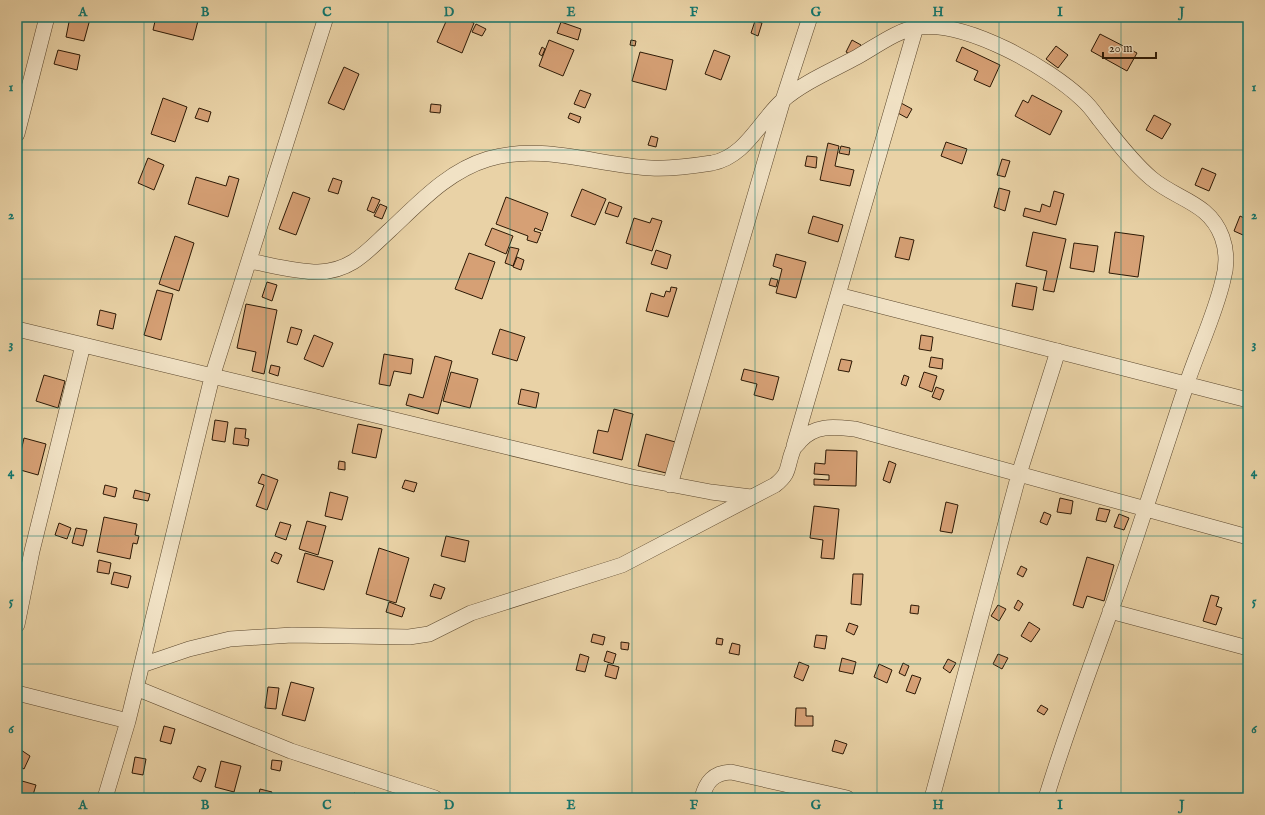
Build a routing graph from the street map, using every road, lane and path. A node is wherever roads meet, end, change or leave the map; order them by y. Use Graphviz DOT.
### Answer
graph roads {
  1 [pos="47,17"];
  2 [pos="326,17"];
  3 [pos="810,17"];
  4 [pos="916,27"];
  5 [pos="783,100"];
  6 [pos="17,134"];
  7 [pos="249,261"];
  8 [pos="838,295"];
  9 [pos="17,329"];
  10 [pos="83,345"];
  11 [pos="1058,351"];
  12 [pos="212,377"];
  13 [pos="1186,384"];
  14 [pos="1248,400"];
  15 [pos="793,449"];
  16 [pos="1019,474"];
  17 [pos="670,486"];
  18 [pos="751,497"];
  19 [pos="1146,508"];
  20 [pos="1248,537"];
  21 [pos="1110,611"];
  22 [pos="17,625"];
  23 [pos="1248,648"];
  24 [pos="142,665"];
  25 [pos="136,688"];
  26 [pos="17,693"];
  27 [pos="128,721"];
  28 [pos="105,798"];
  29 [pos="436,798"];
  30 [pos="702,798"];
  31 [pos="847,798"];
  32 [pos="932,798"];
  33 [pos="1046,798"];
  1 -- 6 [label="street"];
  2 -- 7 [label="street"];
  3 -- 5 [label="street"];
  4 -- 5 [label="street"];
  4 -- 8 [label="street"];
  4 -- 13 [label="street"];
  5 -- 7 [label="street"];
  5 -- 17 [label="street"];
  7 -- 12 [label="street"];
  8 -- 11 [label="street"];
  8 -- 15 [label="street"];
  9 -- 10 [label="street"];
  10 -- 12 [label="street"];
  10 -- 22 [label="street"];
  11 -- 13 [label="street"];
  11 -- 16 [label="street"];
  12 -- 17 [label="street"];
  12 -- 24 [label="street"];
  13 -- 14 [label="street"];
  13 -- 19 [label="street"];
  15 -- 16 [label="street"];
  15 -- 18 [label="street"];
  16 -- 19 [label="street"];
  16 -- 32 [label="street"];
  17 -- 18 [label="street"];
  18 -- 24 [label="street"];
  19 -- 20 [label="street"];
  19 -- 21 [label="street"];
  21 -- 23 [label="street"];
  21 -- 33 [label="street"];
  24 -- 25 [label="street"];
  25 -- 27 [label="street"];
  25 -- 29 [label="street"];
  26 -- 27 [label="street"];
  27 -- 28 [label="street"];
  30 -- 31 [label="street"];
}
